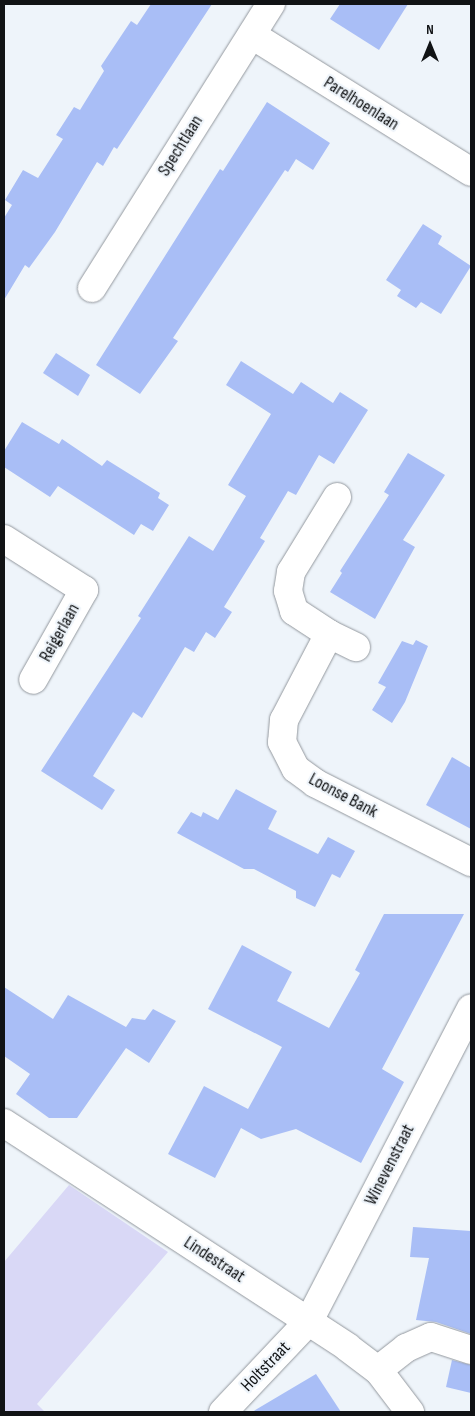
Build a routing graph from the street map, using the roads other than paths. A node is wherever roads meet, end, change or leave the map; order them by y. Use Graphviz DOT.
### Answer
graph roads {
  1 [pos="271,4"];
  2 [pos="252,35"];
  3 [pos="471,172"];
  4 [pos="92,288"];
  5 [pos="337,496"];
  6 [pos="4,539"];
  7 [pos="329,634"];
  8 [pos="356,647"];
  9 [pos="34,680"];
  10 [pos="471,862"];
  11 [pos="471,1009"];
  12 [pos="4,1123"];
  13 [pos="309,1321"];
  14 [pos="471,1350"];
  15 [pos="378,1370"];
  16 [pos="223,1412"];
  17 [pos="410,1412"];
  1 -- 2 [label="street, Spechtlaan"];
  2 -- 3 [label="street, Parelhoenlaan"];
  2 -- 4 [label="street, Spechtlaan"];
  5 -- 7 [label="street"];
  6 -- 9 [label="street, Reigerlaan"];
  7 -- 8 [label="street"];
  7 -- 10 [label="street, Loonse Bank"];
  11 -- 13 [label="street, Winevenstraat"];
  12 -- 13 [label="street, Lindestraat"];
  13 -- 15 [label="street, Lindestraat"];
  13 -- 16 [label="street, Holtstraat"];
  14 -- 15 [label="street"];
  15 -- 17 [label="street, Lindestraat"];
}
